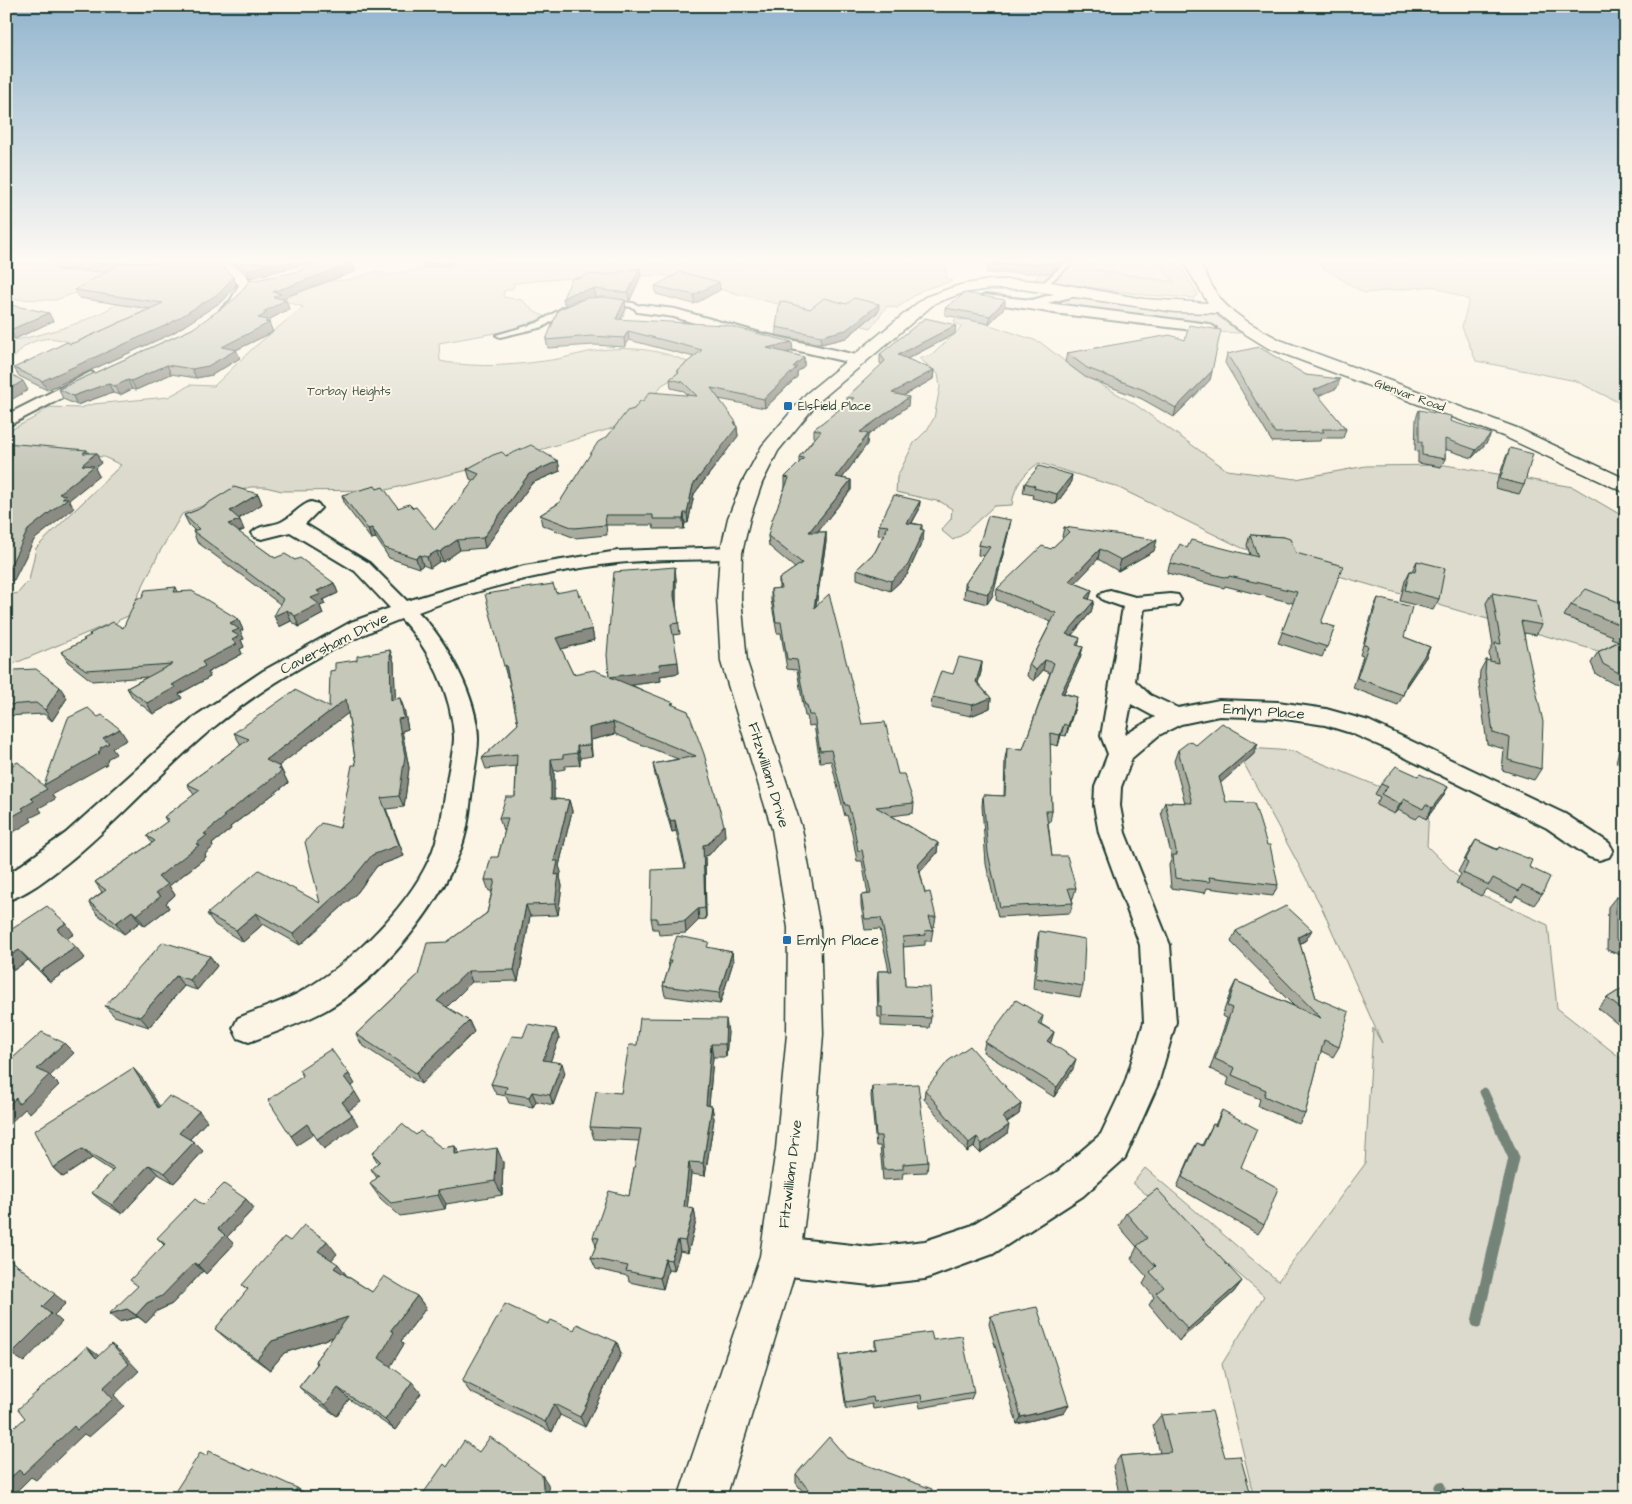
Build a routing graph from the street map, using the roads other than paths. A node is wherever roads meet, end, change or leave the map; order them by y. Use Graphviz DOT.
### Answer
graph roads {
  1 [pos="507,333"];
  2 [pos="744,333"];
  3 [pos="888,333"];
  4 [pos="1256,333"];
  5 [pos="500,335"];
  6 [pos="856,359"];
  7 [pos="107,370"];
  8 [pos="6,422"];
  9 [pos="1626,487"];
  10 [pos="311,508"];
  11 [pos="292,526"];
  12 [pos="262,533"];
  13 [pos="731,553"];
  14 [pos="1110,596"];
  15 [pos="1170,600"];
  16 [pos="1134,604"];
  17 [pos="403,609"];
  18 [pos="1123,683"];
  19 [pos="1175,717"];
  20 [pos="1121,754"];
  21 [pos="1599,850"];
  22 [pos="6,890"];
  23 [pos="249,1028"];
  24 [pos="780,1256"];
  25 [pos="702,1498"];
  1 -- 5 [label="lane"];
  2 -- 6 [label="street"];
  3 -- 6 [label="street, Fitzwilliam Drive"];
  4 -- 9 [label="street, Glenvar Road"];
  6 -- 13 [label="street, Fitzwilliam Drive"];
  7 -- 8 [label="street"];
  10 -- 11 [label="street"];
  11 -- 12 [label="street"];
  11 -- 17 [label="street"];
  13 -- 17 [label="street, Caversham Drive"];
  13 -- 24 [label="street, Fitzwilliam Drive"];
  14 -- 16 [label="street"];
  15 -- 16 [label="street"];
  16 -- 18 [label="street"];
  17 -- 22 [label="street, Caversham Drive"];
  17 -- 23 [label="street"];
  18 -- 19 [label="street"];
  18 -- 20 [label="street"];
  19 -- 20 [label="street, Emlyn Place"];
  19 -- 21 [label="street, Emlyn Place"];
  20 -- 24 [label="street, Emlyn Place"];
  24 -- 25 [label="street, Fitzwilliam Drive"];
}
